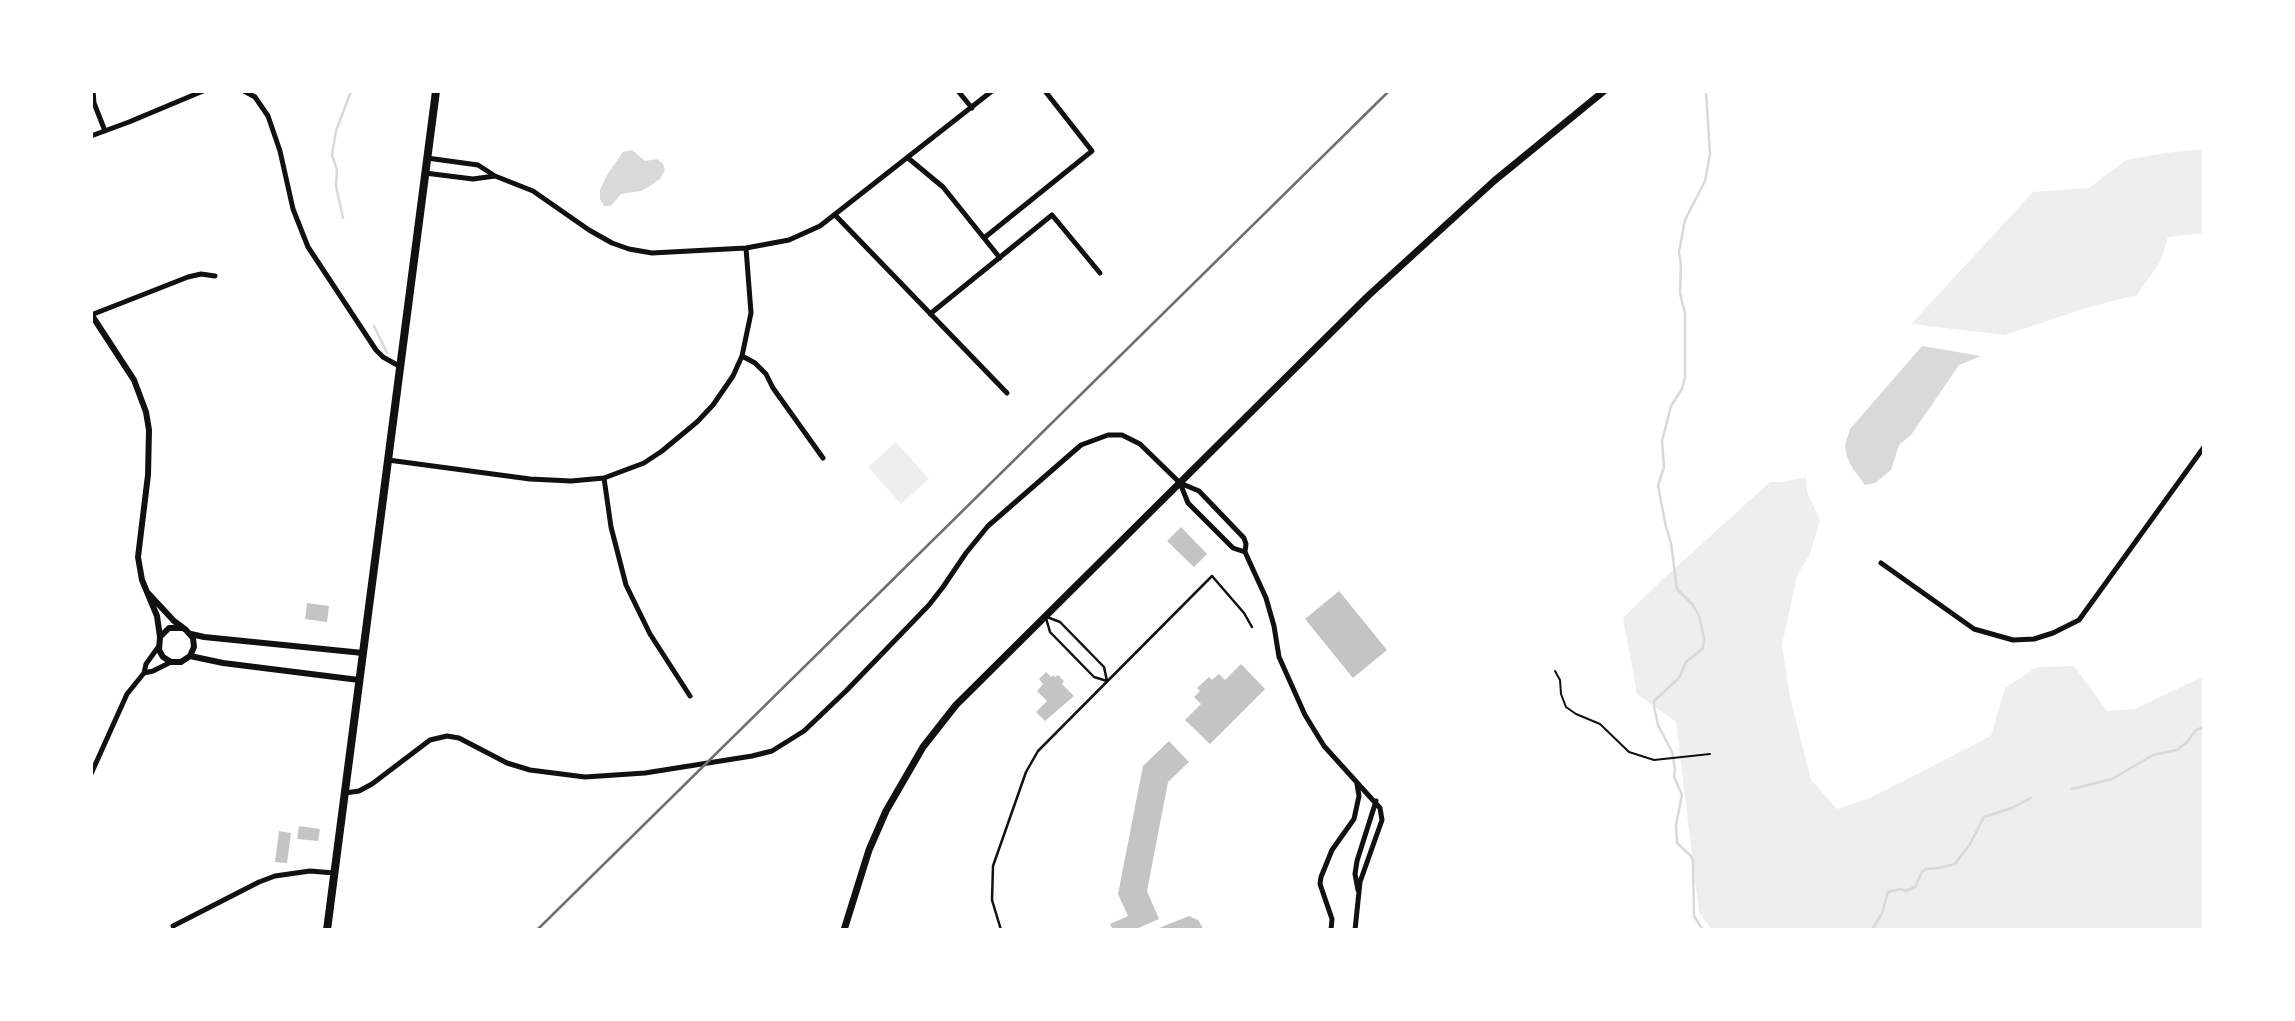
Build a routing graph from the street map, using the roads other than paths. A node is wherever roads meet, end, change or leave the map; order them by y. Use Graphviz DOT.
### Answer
graph roads {
  1 [pos="203,91"];
  2 [pos="244,91"];
  3 [pos="436,91"];
  4 [pos="958,91"];
  5 [pos="992,91"];
  6 [pos="1045,91"];
  7 [pos="1604,91"];
  8 [pos="92,95"];
  9 [pos="972,108"];
  10 [pos="105,131"];
  11 [pos="91,136"];
  12 [pos="427,158"];
  13 [pos="908,158"];
  14 [pos="425,173"];
  15 [pos="495,176"];
  16 [pos="836,216"];
  17 [pos="984,238"];
  18 [pos="747,248"];
  19 [pos="1000,258"];
  20 [pos="1100,273"];
  21 [pos="215,276"];
  22 [pos="930,314"];
  23 [pos="91,315"];
  24 [pos="742,356"];
  25 [pos="400,366"];
  26 [pos="1007,393"];
  27 [pos="2204,447"];
  28 [pos="823,458"];
  29 [pos="388,460"];
  30 [pos="604,478"];
  31 [pos="1180,483"];
  32 [pos="1230,522"];
  33 [pos="1218,533"];
  34 [pos="1245,552"];
  35 [pos="1881,563"];
  36 [pos="147,591"];
  37 [pos="1045,616"];
  38 [pos="1252,627"];
  39 [pos="182,628"];
  40 [pos="191,634"];
  41 [pos="160,637"];
  42 [pos="159,646"];
  43 [pos="363,653"];
  44 [pos="191,656"];
  45 [pos="171,662"];
  46 [pos="144,673"];
  47 [pos="359,681"];
  48 [pos="1107,681"];
  49 [pos="690,696"];
  50 [pos="91,774"];
  51 [pos="1357,783"];
  52 [pos="345,793"];
  53 [pos="1376,801"];
  54 [pos="334,873"];
  55 [pos="1359,896"];
  56 [pos="173,926"];
  57 [pos="327,930"];
  58 [pos="844,930"];
  59 [pos="1001,930"];
  60 [pos="1331,930"];
  61 [pos="1355,930"];
  1 -- 10 [label="street"];
  2 -- 25 [label="street"];
  3 -- 12 [label="main road"];
  4 -- 9 [label="street"];
  5 -- 9 [label="street"];
  6 -- 17 [label="street"];
  7 -- 31 [label="main road"];
  8 -- 10 [label="street"];
  9 -- 13 [label="street"];
  10 -- 11 [label="street"];
  12 -- 14 [label="main road"];
  12 -- 15 [label="street"];
  13 -- 16 [label="street"];
  13 -- 17 [label="street"];
  14 -- 15 [label="street"];
  14 -- 25 [label="main road"];
  15 -- 18 [label="street"];
  16 -- 18 [label="street"];
  16 -- 22 [label="street"];
  17 -- 19 [label="street"];
  18 -- 24 [label="street"];
  19 -- 20 [label="street"];
  19 -- 22 [label="street"];
  21 -- 23 [label="street"];
  22 -- 26 [label="street"];
  23 -- 36 [label="street"];
  24 -- 28 [label="street"];
  24 -- 30 [label="street"];
  25 -- 29 [label="main road"];
  27 -- 35 [label="street"];
  29 -- 30 [label="street"];
  29 -- 43 [label="main road"];
  30 -- 49 [label="street"];
  31 -- 32 [label="street"];
  31 -- 33 [label="street"];
  31 -- 37 [label="main road"];
  31 -- 52 [label="street"];
  32 -- 33 [label="street"];
  32 -- 34 [label="street"];
  33 -- 34 [label="street"];
  34 -- 51 [label="street"];
  36 -- 39 [label="street"];
  36 -- 41 [label="street"];
  37 -- 48 [label="lane"];
  37 -- 48 [label="lane"];
  37 -- 58 [label="main road"];
  38 -- 48 [label="lane"];
  39 -- 40 [label="street"];
  39 -- 41 [label="street"];
  40 -- 43 [label="street"];
  40 -- 44 [label="street"];
  41 -- 42 [label="street"];
  42 -- 45 [label="street"];
  42 -- 46 [label="street"];
  43 -- 47 [label="main road"];
  44 -- 45 [label="street"];
  44 -- 47 [label="street"];
  45 -- 46 [label="street"];
  46 -- 50 [label="street"];
  47 -- 52 [label="main road"];
  48 -- 59 [label="lane"];
  51 -- 53 [label="street"];
  51 -- 60 [label="street"];
  52 -- 54 [label="main road"];
  53 -- 55 [label="street"];
  53 -- 55 [label="street"];
  54 -- 56 [label="street"];
  54 -- 57 [label="main road"];
  55 -- 61 [label="street"];
}
